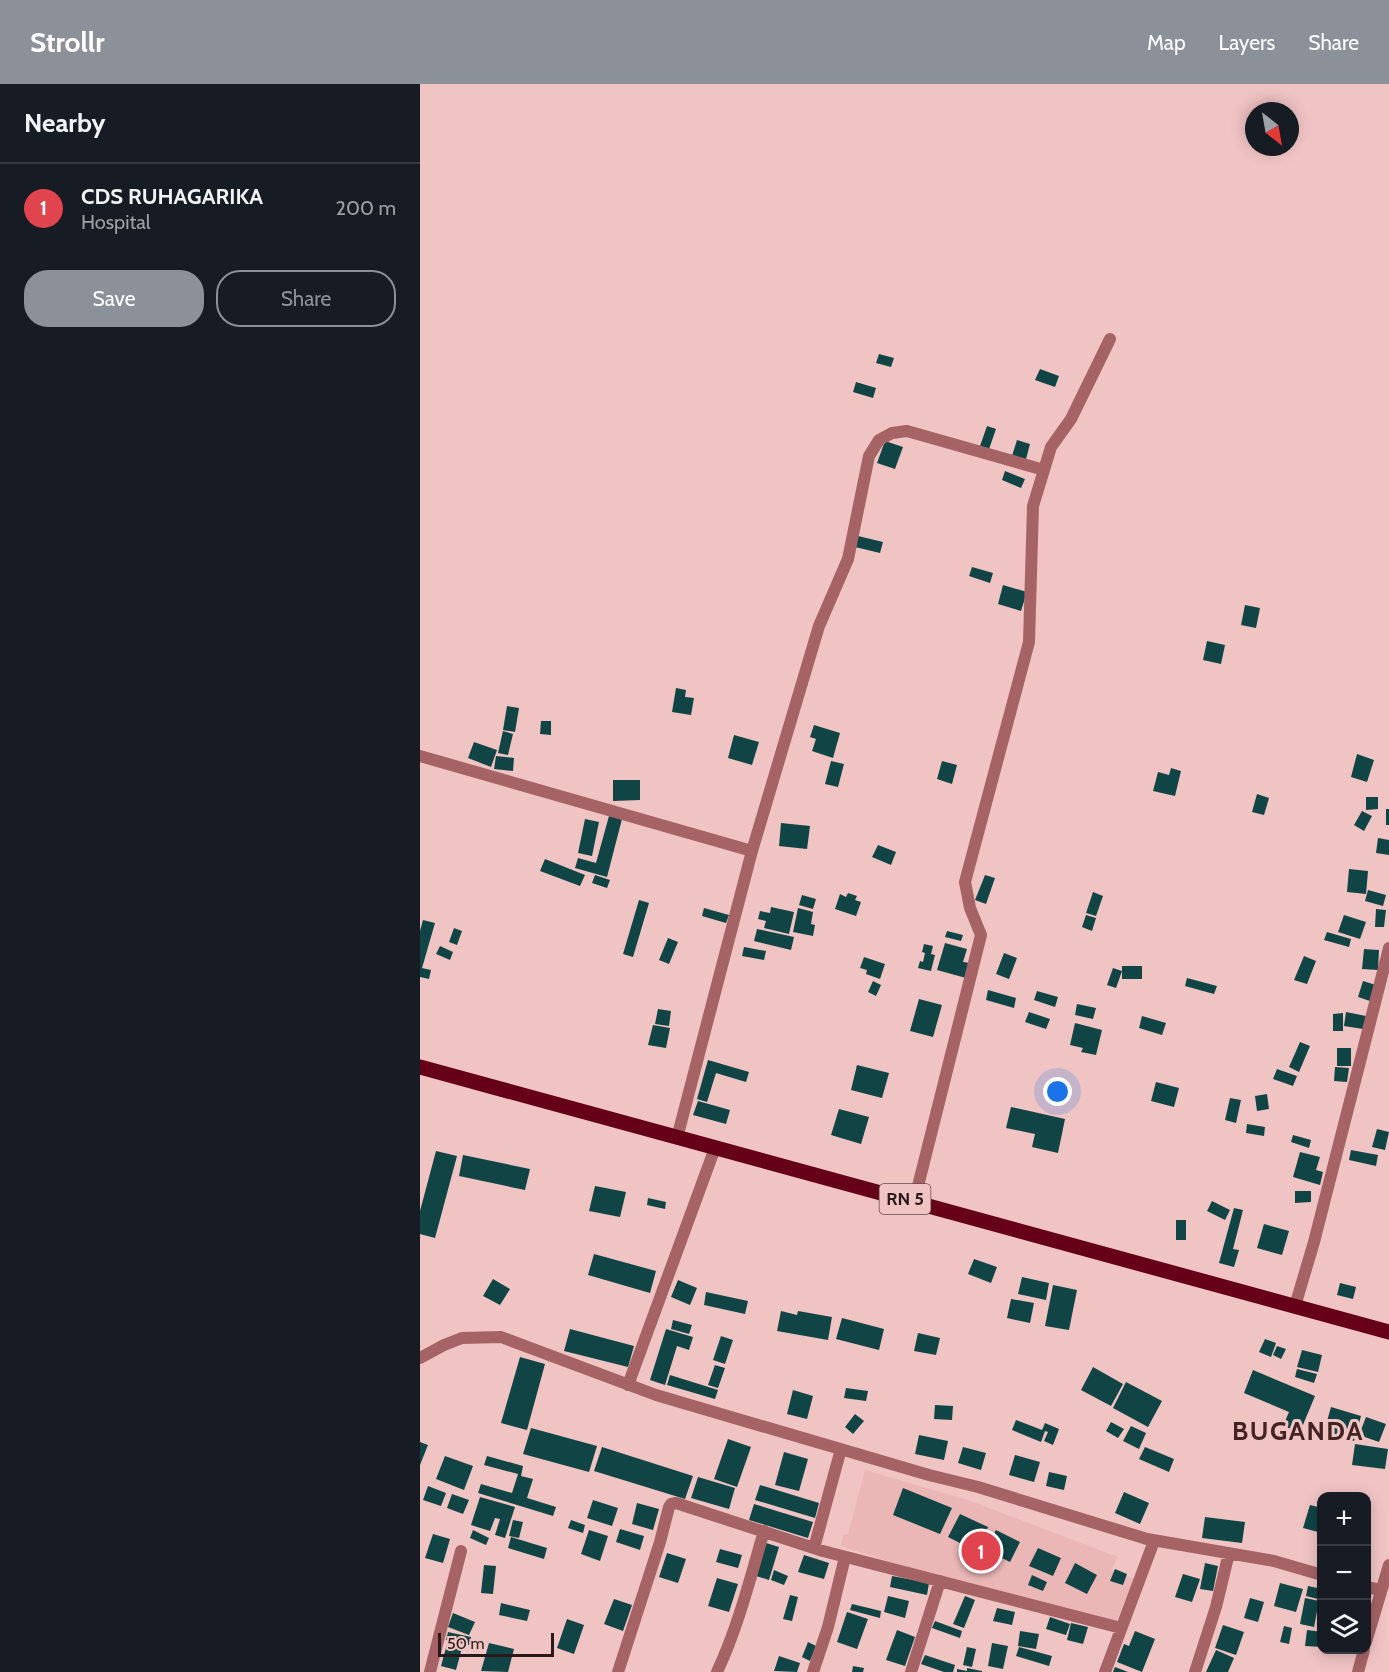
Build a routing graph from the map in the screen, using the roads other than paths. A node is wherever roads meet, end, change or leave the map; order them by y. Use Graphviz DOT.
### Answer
graph roads {
  1 [pos="1110,339"];
  2 [pos="1044,470"];
  3 [pos="420,756"];
  4 [pos="752,851"];
  5 [pos="1389,948"];
  6 [pos="420,1067"];
  7 [pos="677,1138"];
  8 [pos="715,1148"];
  9 [pos="914,1202"];
  10 [pos="1295,1306"];
  11 [pos="1389,1332"];
  12 [pos="420,1358"];
  13 [pos="628,1385"];
  14 [pos="841,1449"];
  15 [pos="764,1531"];
  16 [pos="1154,1541"];
  17 [pos="814,1548"];
  18 [pos="461,1551"];
  19 [pos="1229,1553"];
  20 [pos="845,1557"];
  21 [pos="1389,1565"];
  22 [pos="1317,1574"];
  23 [pos="940,1581"];
  24 [pos="1384,1593"];
  25 [pos="1121,1628"];
  26 [pos="1371,1628"];
  27 [pos="1364,1654"];
  28 [pos="430,1672"];
  29 [pos="618,1672"];
  30 [pos="717,1672"];
  31 [pos="813,1672"];
  32 [pos="911,1672"];
  33 [pos="1105,1672"];
  34 [pos="1195,1672"];
  35 [pos="1358,1672"];
  1 -- 2 [label="street"];
  2 -- 4 [label="street"];
  2 -- 9 [label="street"];
  3 -- 4 [label="street"];
  4 -- 7 [label="street"];
  5 -- 10 [label="street"];
  6 -- 7 [label="main road, RN 5"];
  7 -- 8 [label="main road, RN 5"];
  8 -- 9 [label="main road, RN 5"];
  8 -- 13 [label="street"];
  9 -- 10 [label="main road, RN 5"];
  10 -- 11 [label="main road, RN 5"];
  12 -- 13 [label="street"];
  13 -- 14 [label="street"];
  14 -- 16 [label="street"];
  14 -- 17 [label="street"];
  15 -- 17 [label="street"];
  15 -- 29 [label="street"];
  15 -- 30 [label="street"];
  16 -- 19 [label="street"];
  16 -- 25 [label="street"];
  17 -- 20 [label="street"];
  18 -- 28 [label="street"];
  19 -- 22 [label="street"];
  19 -- 34 [label="street"];
  20 -- 23 [label="street"];
  20 -- 31 [label="street"];
  21 -- 24 [label="street"];
  23 -- 25 [label="street"];
  23 -- 32 [label="street"];
  24 -- 26 [label="street"];
  25 -- 33 [label="street"];
  27 -- 35 [label="street"];
}
